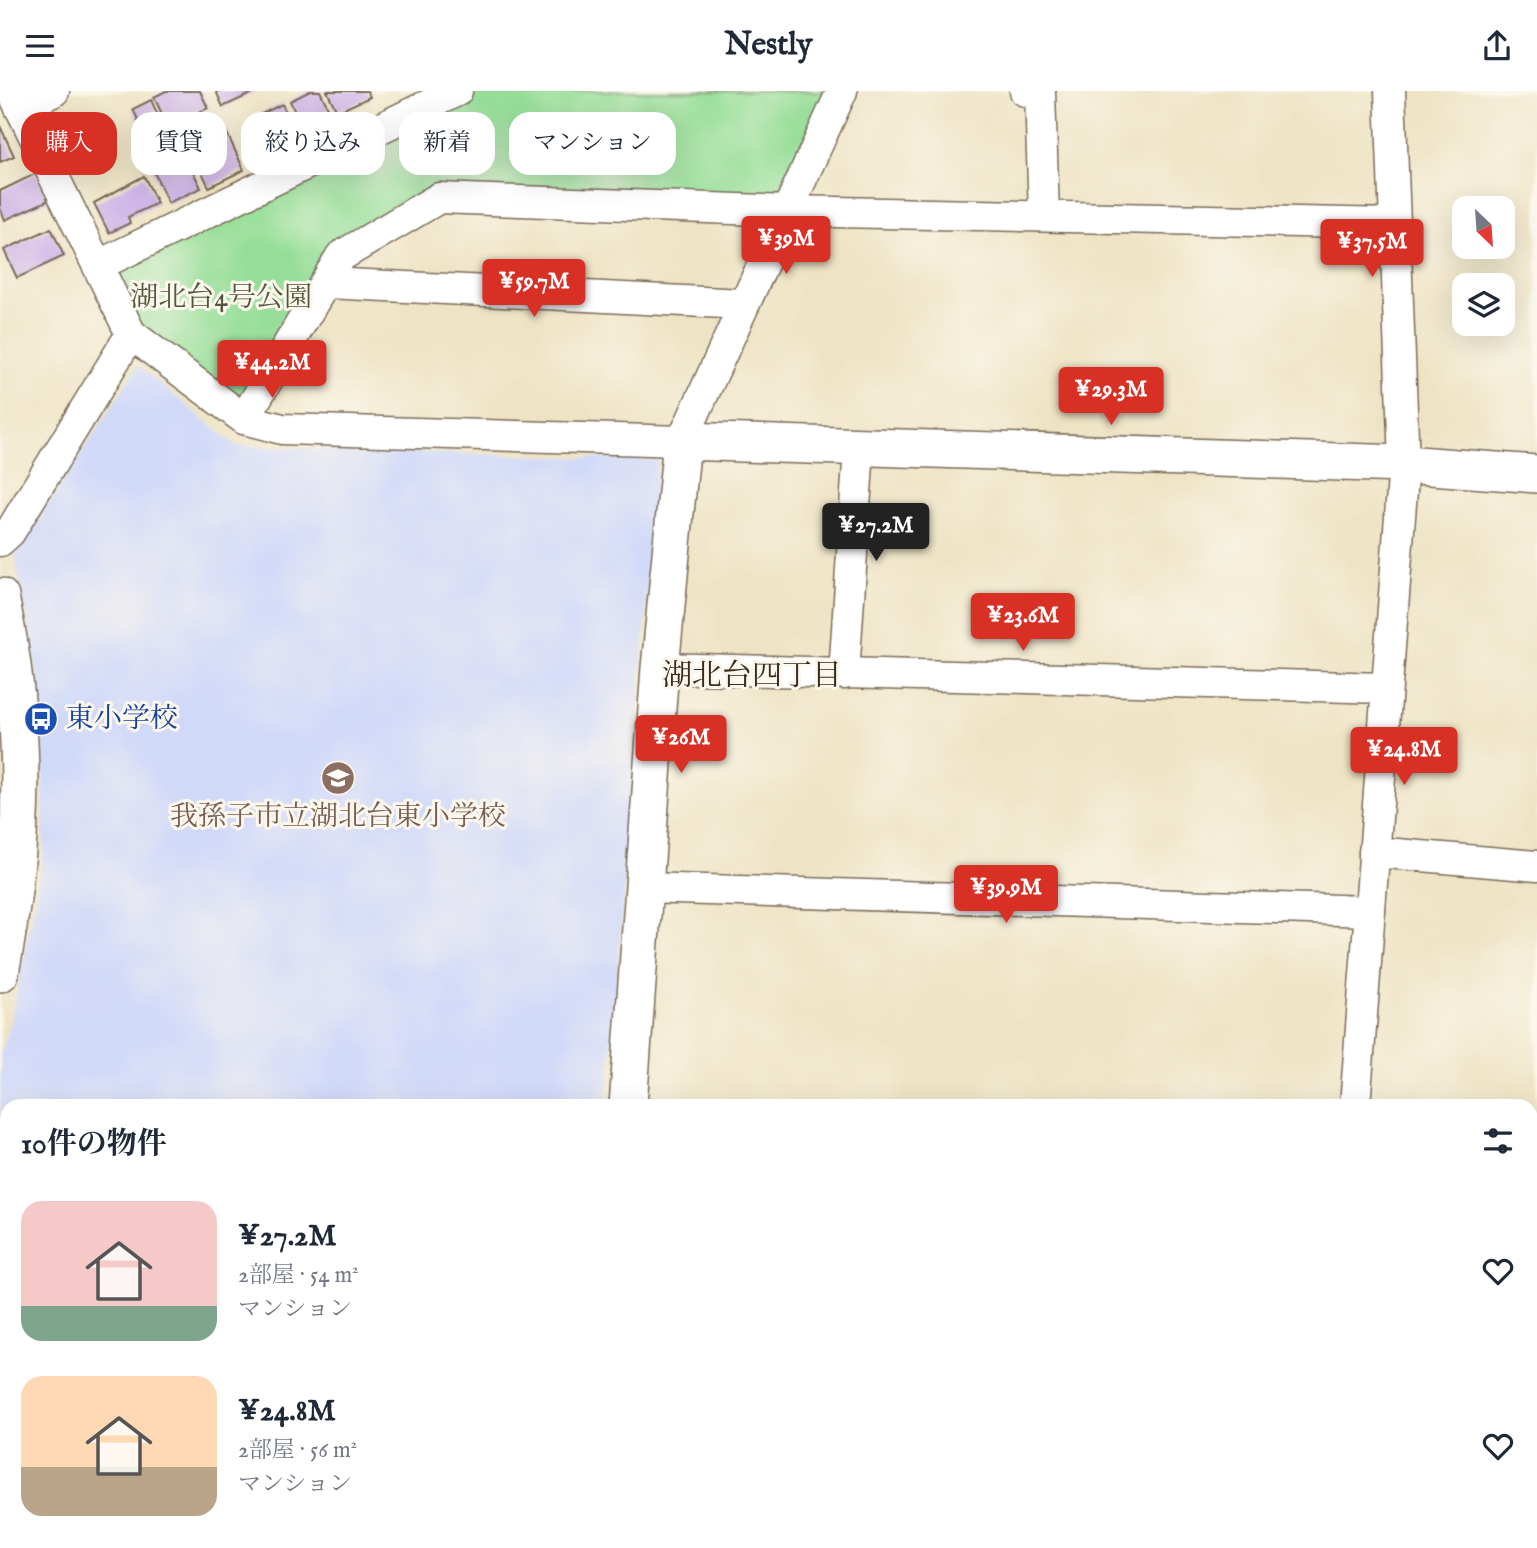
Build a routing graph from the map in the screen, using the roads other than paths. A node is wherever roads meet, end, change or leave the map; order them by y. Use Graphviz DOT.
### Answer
graph roads {
  1 [pos="54,91"];
  2 [pos="457,91"];
  3 [pos="842,91"];
  4 [pos="1025,91"];
  5 [pos="1390,91"];
  6 [pos="16,99"];
  7 [pos="789,211"];
  8 [pos="1044,216"];
  9 [pos="1396,224"];
  10 [pos="99,265"];
  11 [pos="327,283"];
  12 [pos="744,304"];
  13 [pos="131,334"];
  14 [pos="244,419"];
  15 [pos="682,441"];
  16 [pos="859,448"];
  17 [pos="1404,464"];
  18 [pos="1537,474"];
  19 [pos="0,541"];
  20 [pos="0,597"];
  21 [pos="660,668"];
  22 [pos="844,674"];
  23 [pos="1385,688"];
  24 [pos="10,790"];
  25 [pos="1374,852"];
  26 [pos="1537,866"];
  27 [pos="643,888"];
  28 [pos="1370,911"];
  29 [pos="0,973"];
  30 [pos="628,1099"];
  31 [pos="1356,1099"];
  1 -- 6 [label="street"];
  2 -- 10 [label="street"];
  3 -- 7 [label="street"];
  4 -- 8 [label="street"];
  5 -- 9 [label="street"];
  6 -- 10 [label="street"];
  7 -- 8 [label="street"];
  7 -- 11 [label="street"];
  7 -- 12 [label="street"];
  8 -- 9 [label="street"];
  9 -- 17 [label="street"];
  10 -- 13 [label="street"];
  11 -- 12 [label="street"];
  11 -- 14 [label="street"];
  12 -- 15 [label="street"];
  13 -- 14 [label="street"];
  13 -- 19 [label="street"];
  14 -- 15 [label="street"];
  15 -- 16 [label="street"];
  15 -- 21 [label="street"];
  16 -- 17 [label="street"];
  16 -- 22 [label="street"];
  17 -- 18 [label="street"];
  17 -- 23 [label="street"];
  20 -- 24 [label="street"];
  21 -- 22 [label="street"];
  21 -- 27 [label="street"];
  22 -- 23 [label="street"];
  23 -- 25 [label="street"];
  24 -- 29 [label="street"];
  25 -- 26 [label="street"];
  25 -- 28 [label="street"];
  27 -- 28 [label="street"];
  27 -- 30 [label="street"];
  28 -- 31 [label="street"];
}
